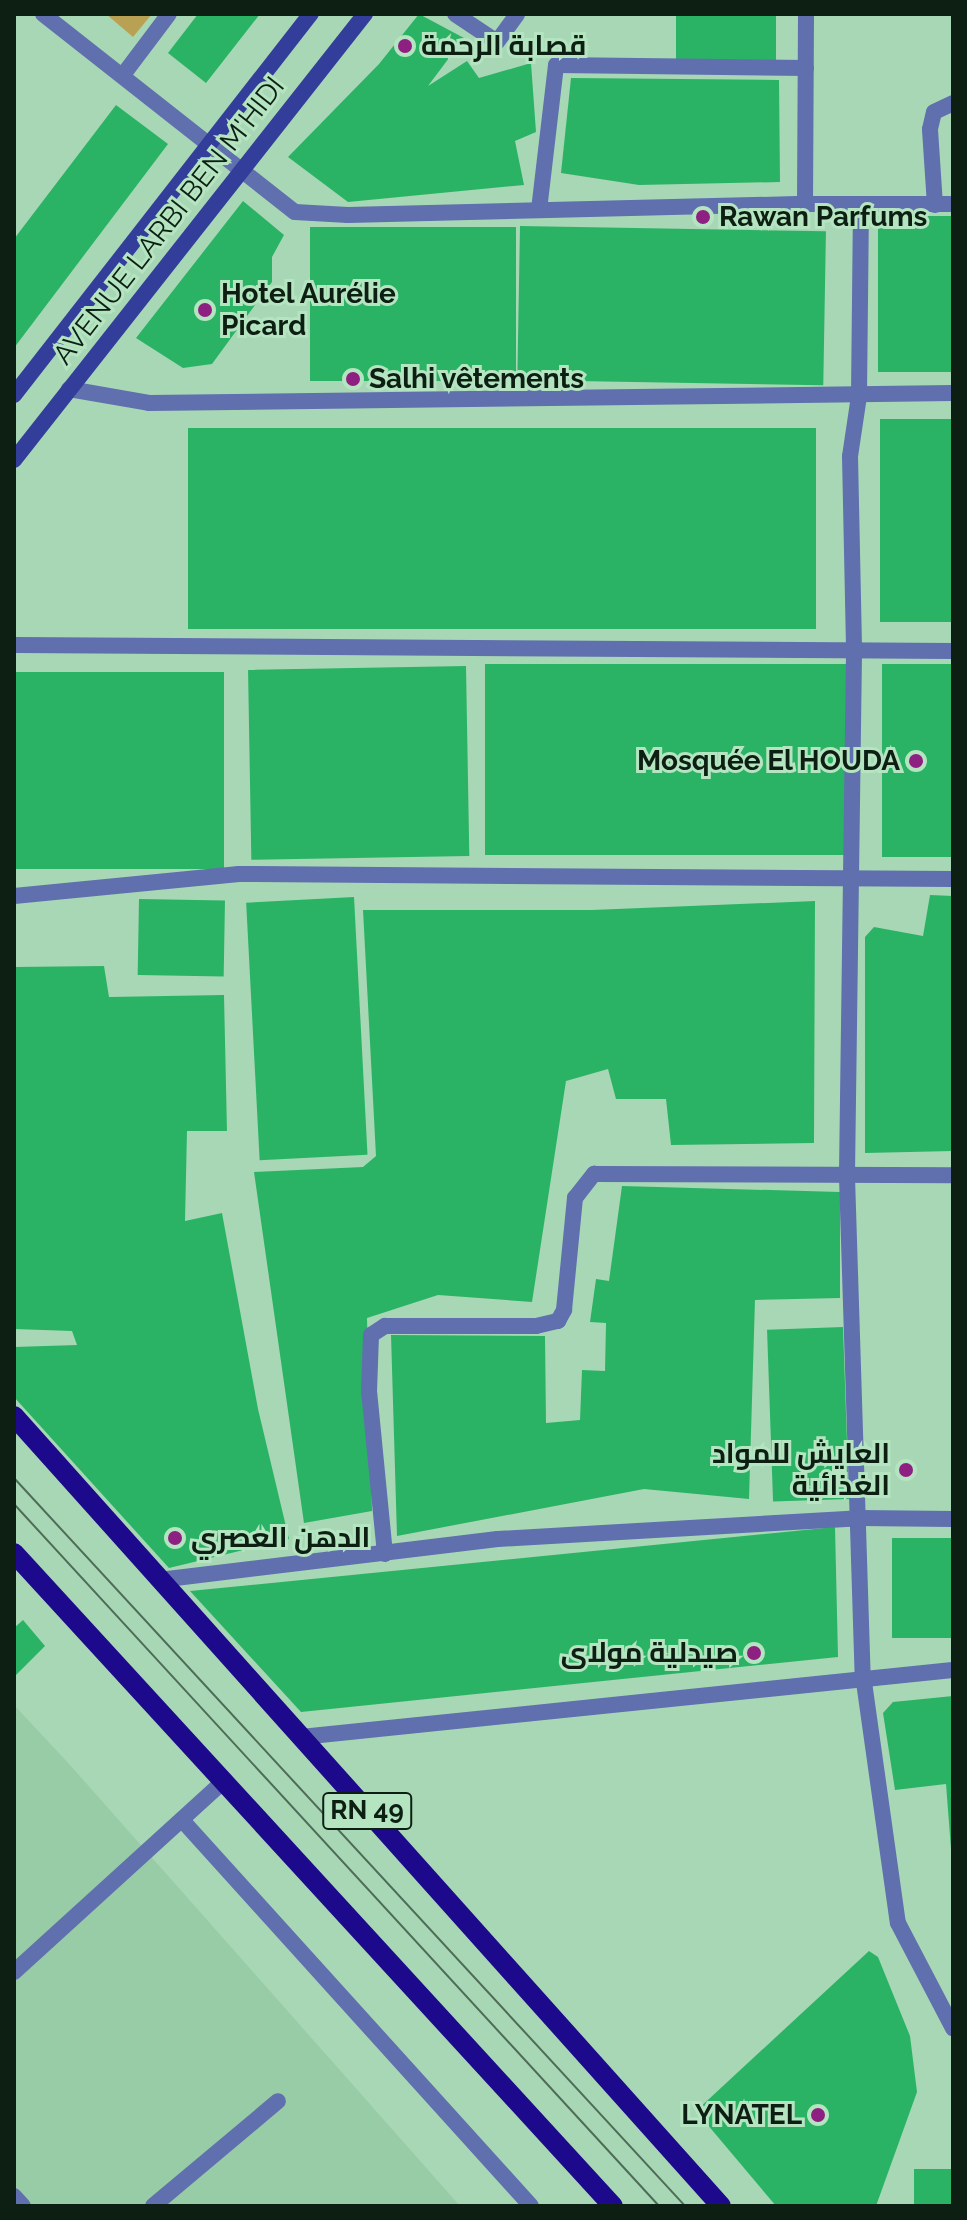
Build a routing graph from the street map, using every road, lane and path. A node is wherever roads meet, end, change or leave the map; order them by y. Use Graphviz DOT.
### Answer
graph roads {
  1 [pos="43,14"];
  2 [pos="169,14"];
  3 [pos="311,14"];
  4 [pos="365,14"];
  5 [pos="455,14"];
  6 [pos="517,14"];
  7 [pos="806,14"];
  8 [pos="806,68"];
  9 [pos="123,75"];
  10 [pos="953,103"];
  11 [pos="211,142"];
  12 [pos="243,168"];
  13 [pos="805,204"];
  14 [pos="861,204"];
  15 [pos="953,204"];
  16 [pos="935,205"];
  17 [pos="539,210"];
  18 [pos="69,389"];
  19 [pos="953,393"];
  20 [pos="14,395"];
  21 [pos="859,396"];
  22 [pos="14,460"];
  23 [pos="14,645"];
  24 [pos="953,651"];
  25 [pos="854,653"];
  26 [pos="953,879"];
  27 [pos="851,882"];
  28 [pos="14,896"];
  29 [pos="953,1175"];
  30 [pos="847,1177"];
  31 [pos="14,1416"];
  32 [pos="859,1518"];
  33 [pos="953,1519"];
  34 [pos="14,1553"];
  35 [pos="385,1554"];
  36 [pos="159,1580"];
  37 [pos="953,1670"];
  38 [pos="863,1675"];
  39 [pos="301,1737"];
  40 [pos="225,1780"];
  41 [pos="182,1820"];
  42 [pos="14,1972"];
  43 [pos="950,2020"];
  44 [pos="278,2101"];
  45 [pos="14,2196"];
  46 [pos="23,2206"];
  47 [pos="153,2206"];
  48 [pos="531,2206"];
  49 [pos="613,2206"];
  50 [pos="721,2206"];
  1 -- 9 [label="street"];
  2 -- 9 [label="street"];
  3 -- 11 [label="main road, AVENUE LARBI BEN M'HIDI"];
  4 -- 12 [label="main road, AVENUE LARBI BEN M'HIDI"];
  5 -- 6 [label="street"];
  7 -- 8 [label="street"];
  8 -- 13 [label="street"];
  8 -- 17 [label="street"];
  9 -- 11 [label="street"];
  10 -- 16 [label="street"];
  11 -- 12 [label="street"];
  11 -- 20 [label="main road, AVENUE LARBI BEN M'HIDI"];
  12 -- 17 [label="street"];
  12 -- 18 [label="main road, AVENUE LARBI BEN M'HIDI"];
  13 -- 14 [label="street"];
  13 -- 17 [label="street"];
  14 -- 16 [label="street"];
  14 -- 21 [label="street"];
  15 -- 16 [label="street"];
  18 -- 21 [label="street"];
  18 -- 22 [label="main road, AVENUE LARBI BEN M'HIDI"];
  19 -- 21 [label="street"];
  21 -- 25 [label="street"];
  23 -- 25 [label="street"];
  24 -- 25 [label="street"];
  25 -- 27 [label="street"];
  26 -- 27 [label="street"];
  27 -- 28 [label="street"];
  27 -- 30 [label="street"];
  29 -- 30 [label="street"];
  30 -- 32 [label="street"];
  30 -- 35 [label="street"];
  31 -- 36 [label="main road, RN 49"];
  32 -- 33 [label="street"];
  32 -- 35 [label="street"];
  32 -- 38 [label="street"];
  34 -- 40 [label="main road, RN 49"];
  35 -- 36 [label="street"];
  36 -- 39 [label="main road, RN 49"];
  37 -- 38 [label="street"];
  38 -- 39 [label="street"];
  38 -- 43 [label="street"];
  39 -- 50 [label="main road, RN 49"];
  40 -- 41 [label="street"];
  40 -- 49 [label="main road, RN 49"];
  41 -- 42 [label="street"];
  41 -- 48 [label="street"];
  44 -- 47 [label="street"];
  45 -- 46 [label="street"];
}
